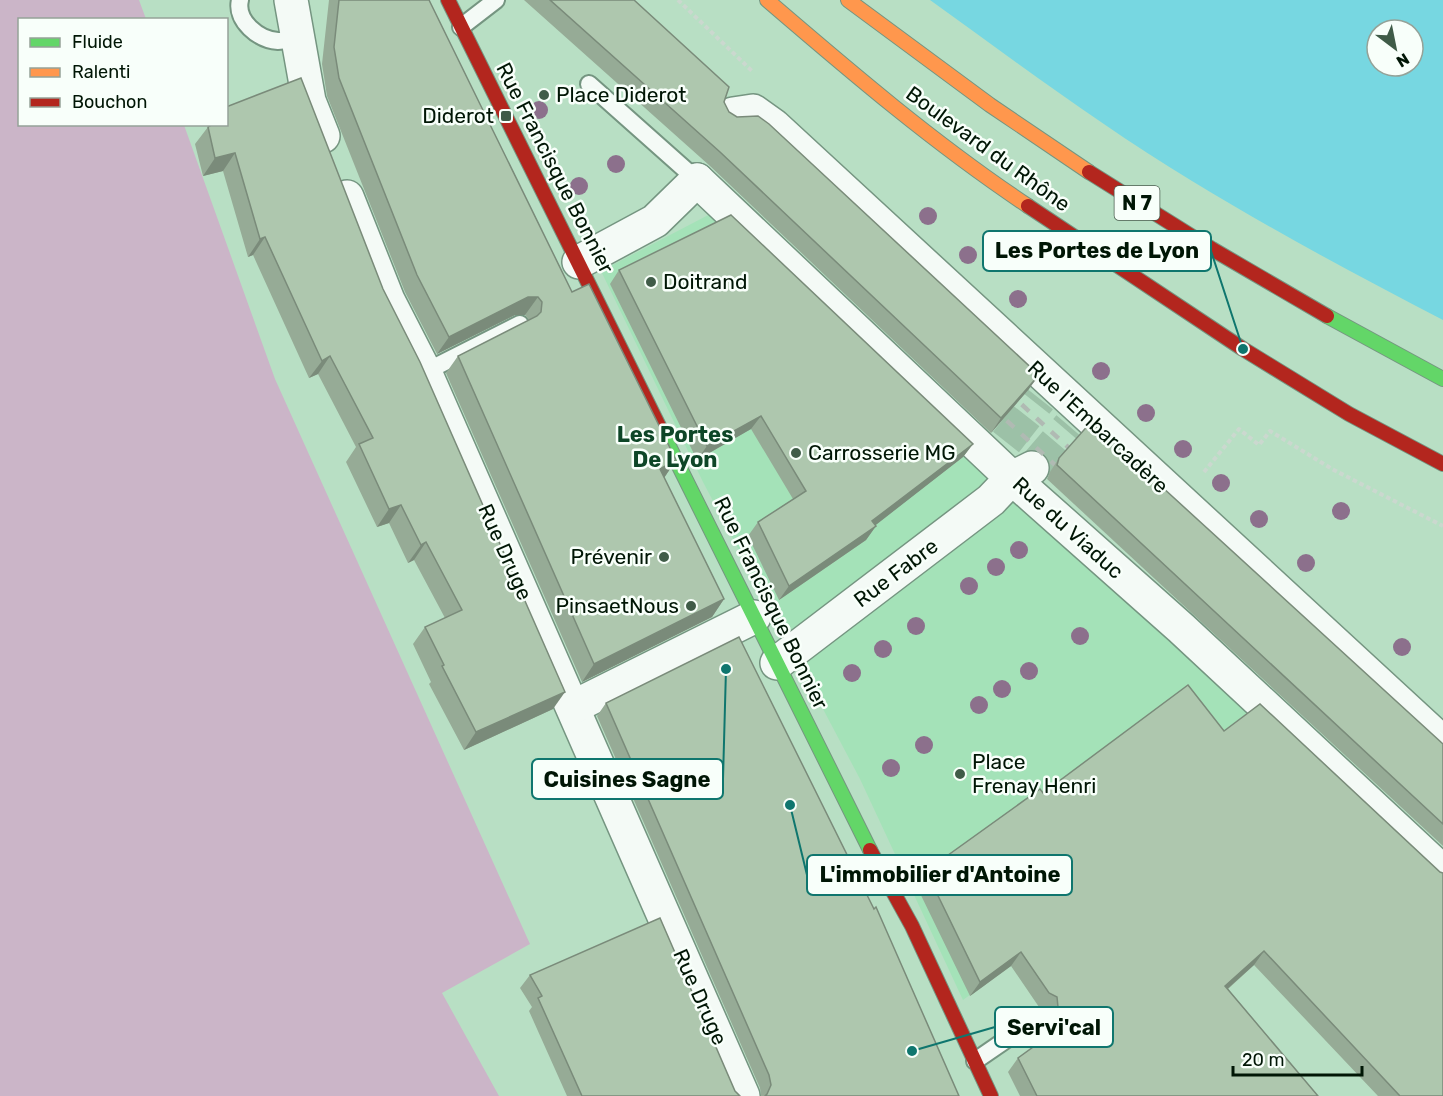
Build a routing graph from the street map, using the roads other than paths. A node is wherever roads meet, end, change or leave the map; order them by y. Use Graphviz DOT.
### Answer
graph roads {
  1 [pos="240,0"];
  2 [pos="291,0"];
  3 [pos="448,0"];
  4 [pos="496,0"];
  5 [pos="766,0"];
  6 [pos="848,0"];
  7 [pos="461,27"];
  8 [pos="298,38"];
  9 [pos="589,84"];
  10 [pos="755,123"];
  11 [pos="705,172"];
  12 [pos="579,262"];
  13 [pos="520,324"];
  14 [pos="425,372"];
  15 [pos="1443,379"];
  16 [pos="1006,442"];
  17 [pos="1443,465"];
  18 [pos="1023,472"];
  19 [pos="754,617"];
  20 [pos="777,663"];
  21 [pos="573,706"];
  22 [pos="1443,743"];
  23 [pos="1443,872"];
  24 [pos="1039,1017"];
  25 [pos="975,1061"];
  26 [pos="743,1096"];
  27 [pos="991,1096"];
  1 -- 8 [label="lane"];
  2 -- 8 [label="street, Rue Druge"];
  3 -- 7 [label="main road, Rue Francisque Bonnier"];
  4 -- 7 [label="lane"];
  5 -- 17 [label="main road, Boulevard du Rhône"];
  6 -- 15 [label="main road, Boulevard du Rhône / N 7"];
  7 -- 12 [label="main road, Rue Francisque Bonnier"];
  8 -- 14 [label="street, Rue Druge"];
  9 -- 11 [label="lane"];
  10 -- 22 [label="street, Rue l'Embarcadère"];
  11 -- 12 [label="street"];
  11 -- 18 [label="street, Rue du Viaduc"];
  12 -- 19 [label="main road, Rue Francisque Bonnier"];
  13 -- 14 [label="lane"];
  14 -- 21 [label="street, Rue Druge"];
  16 -- 18 [label="street"];
  18 -- 20 [label="street, Rue Fabre"];
  18 -- 23 [label="street, Rue du Viaduc"];
  19 -- 20 [label="main road, Rue Francisque Bonnier"];
  19 -- 21 [label="street"];
  20 -- 25 [label="main road, Rue Francisque Bonnier"];
  21 -- 26 [label="street, Rue Druge"];
  24 -- 25 [label="lane"];
  25 -- 27 [label="main road, Rue Francisque Bonnier"];
}
